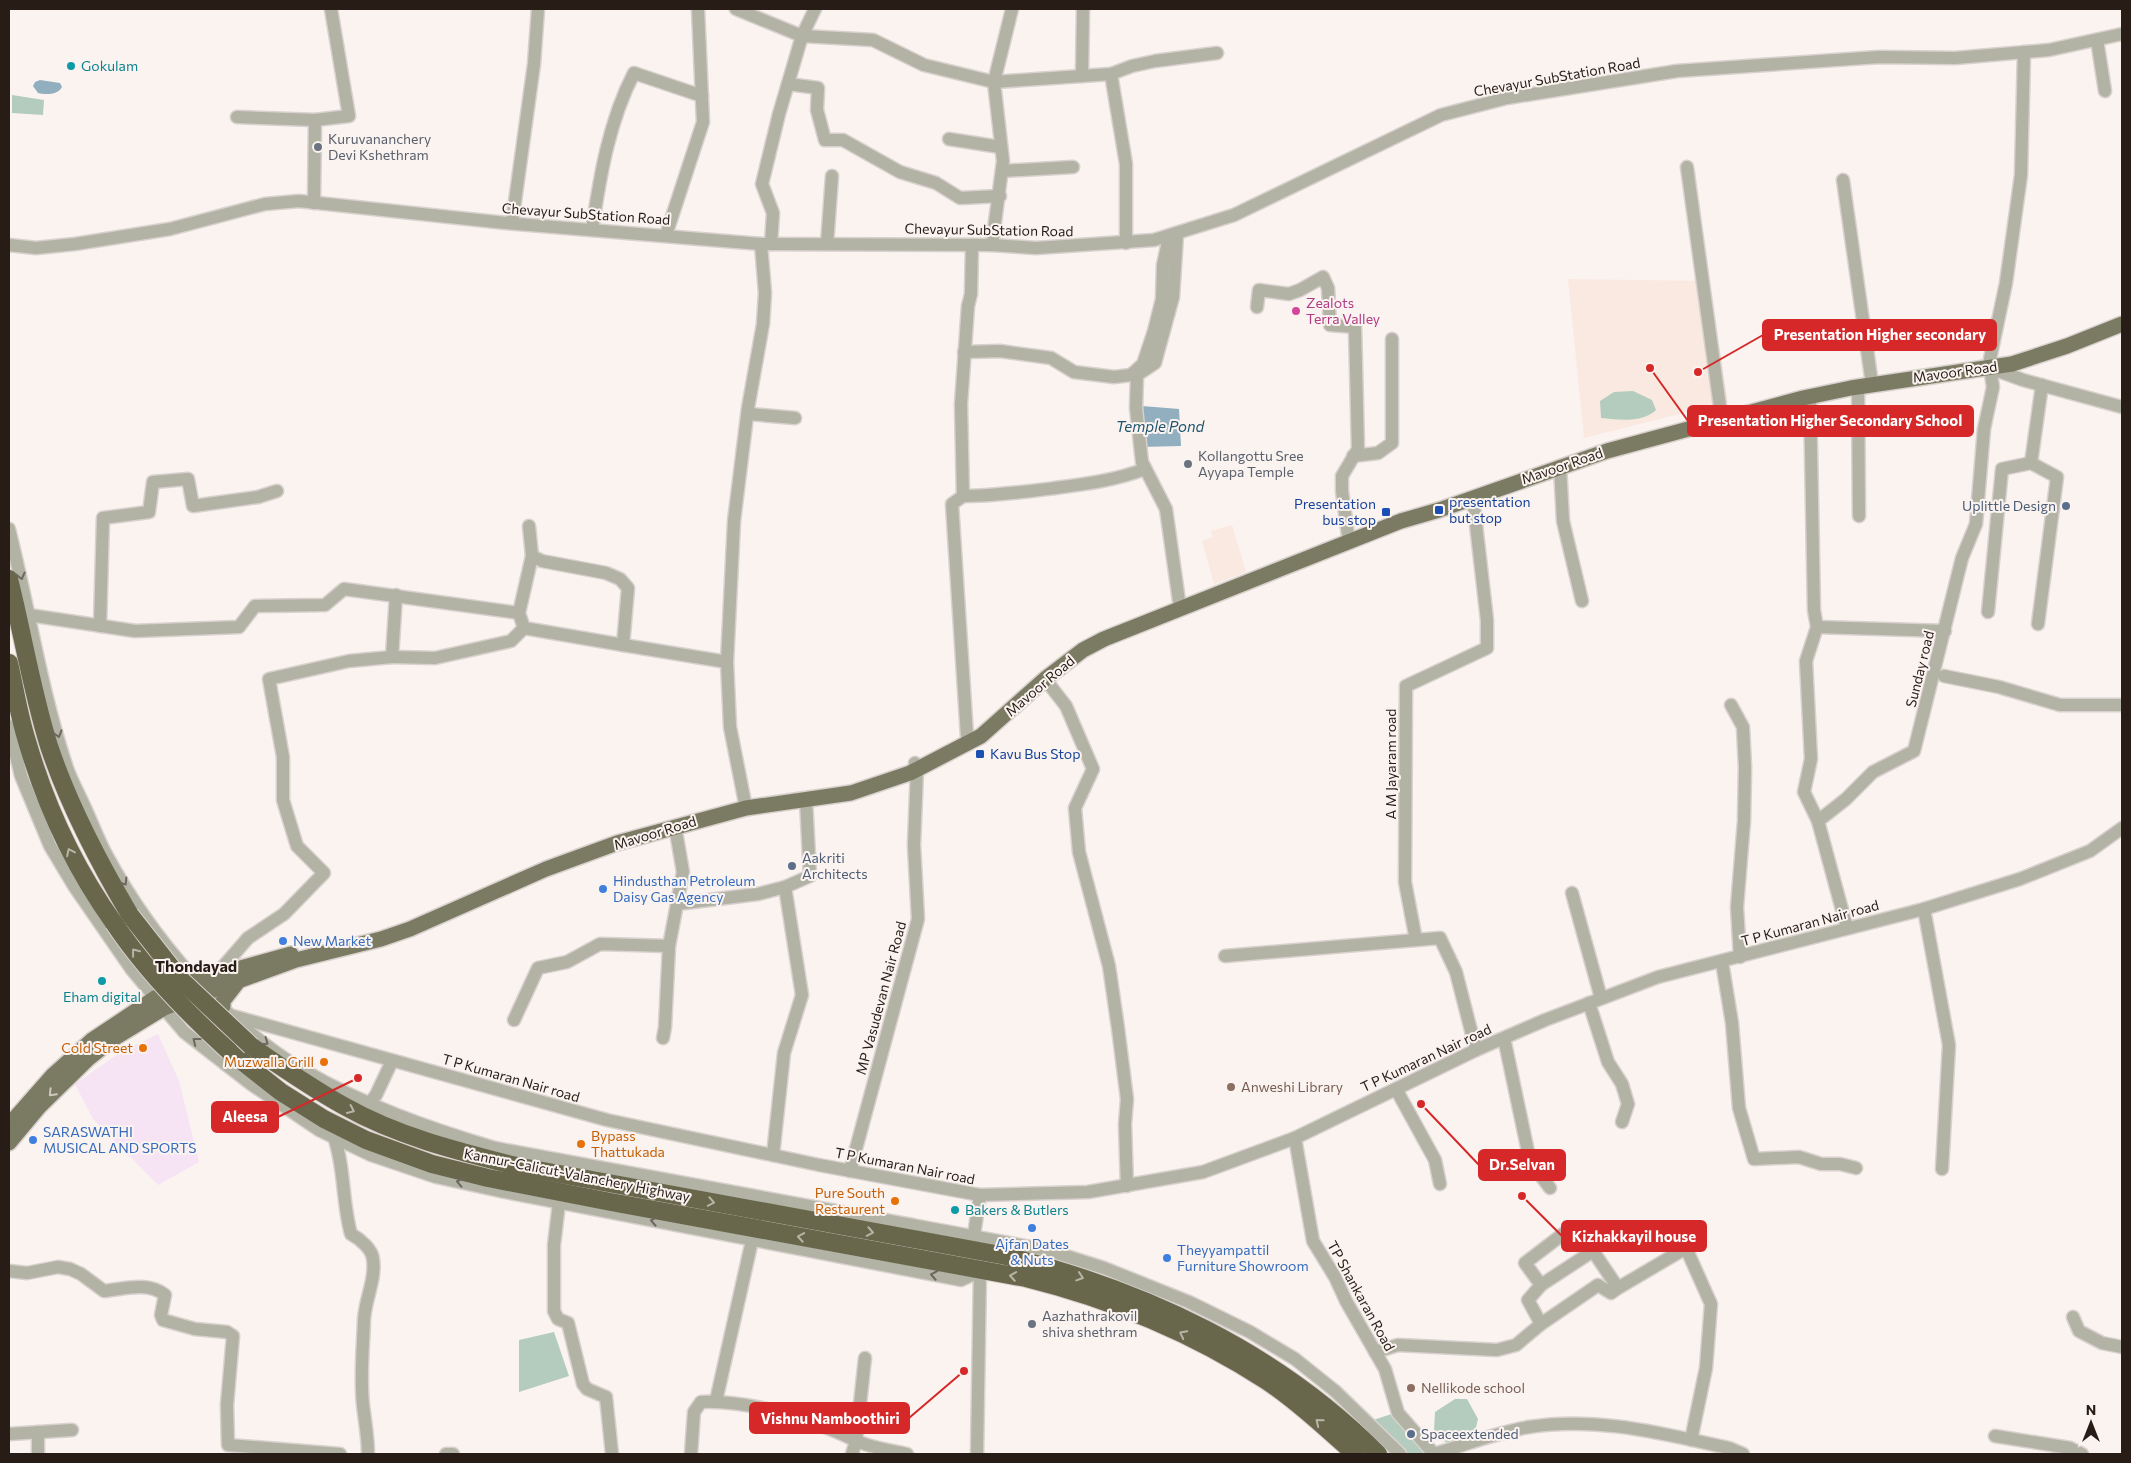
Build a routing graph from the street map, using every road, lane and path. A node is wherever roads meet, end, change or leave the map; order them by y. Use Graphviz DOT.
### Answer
graph roads {
  1 [pos="331,9"];
  2 [pos="538,9"];
  3 [pos="698,9"];
  4 [pos="738,9"];
  5 [pos="815,9"];
  6 [pos="1012,9"];
  7 [pos="1083,9"];
  8 [pos="2122,34"];
  9 [pos="802,36"];
  10 [pos="2097,40"];
  11 [pos="2024,52"];
  12 [pos="1216,53"];
  13 [pos="1111,74"];
  14 [pos="1082,76"];
  15 [pos="994,82"];
  16 [pos="788,84"];
  17 [pos="2105,91"];
  18 [pos="702,96"];
  19 [pos="237,117"];
  20 [pos="315,120"];
  21 [pos="950,139"];
  22 [pos="1000,147"];
  23 [pos="1073,167"];
  24 [pos="1687,167"];
  25 [pos="1002,172"];
  26 [pos="832,176"];
  27 [pos="1843,180"];
  28 [pos="1000,196"];
  29 [pos="314,202"];
  30 [pos="512,223"];
  31 [pos="592,230"];
  32 [pos="666,235"];
  33 [pos="1173,236"];
  34 [pos="1126,243"];
  35 [pos="766,244"];
  36 [pos="827,244"];
  37 [pos="9,245"];
  38 [pos="972,245"];
  39 [pos="992,245"];
  40 [pos="1257,307"];
  41 [pos="2122,316"];
  42 [pos="2122,324"];
  43 [pos="1392,339"];
  44 [pos="964,352"];
  45 [pos="1990,364"];
  46 [pos="1871,377"];
  47 [pos="2042,384"];
  48 [pos="1858,387"];
  49 [pos="1810,397"];
  50 [pos="2122,406"];
  51 [pos="749,414"];
  52 [pos="1721,414"];
  53 [pos="795,418"];
  54 [pos="1353,456"];
  55 [pos="2031,463"];
  56 [pos="1560,466"];
  57 [pos="1145,469"];
  58 [pos="278,491"];
  59 [pos="963,496"];
  60 [pos="1473,498"];
  61 [pos="1859,516"];
  62 [pos="529,526"];
  63 [pos="9,529"];
  64 [pos="1348,535"];
  65 [pos="532,556"];
  66 [pos="9,579"];
  67 [pos="396,594"];
  68 [pos="1179,600"];
  69 [pos="1582,601"];
  70 [pos="1988,612"];
  71 [pos="519,613"];
  72 [pos="29,616"];
  73 [pos="2038,624"];
  74 [pos="100,626"];
  75 [pos="1817,627"];
  76 [pos="524,628"];
  77 [pos="1945,631"];
  78 [pos="623,645"];
  79 [pos="392,658"];
  80 [pos="727,662"];
  81 [pos="9,663"];
  82 [pos="1944,676"];
  83 [pos="1046,679"];
  84 [pos="2122,704"];
  85 [pos="1731,705"];
  86 [pos="9,726"];
  87 [pos="968,736"];
  88 [pos="916,766"];
  89 [pos="806,800"];
  90 [pos="745,804"];
  91 [pos="1818,822"];
  92 [pos="675,826"];
  93 [pos="2122,828"];
  94 [pos="785,887"];
  95 [pos="1572,893"];
  96 [pos="677,904"];
  97 [pos="1924,909"];
  98 [pos="1847,928"];
  99 [pos="1416,940"];
  100 [pos="668,946"];
  101 [pos="1225,956"];
  102 [pos="1740,957"];
  103 [pos="1722,962"];
  104 [pos="215,976"];
  105 [pos="197,980"];
  106 [pos="237,983"];
  107 [pos="209,992"];
  108 [pos="1601,998"];
  109 [pos="159,1003"];
  110 [pos="1588,1003"];
  111 [pos="228,1011"];
  112 [pos="514,1020"];
  113 [pos="663,1038"];
  114 [pos="1504,1038"];
  115 [pos="1476,1050"];
  116 [pos="392,1061"];
  117 [pos="1396,1089"];
  118 [pos="370,1104"];
  119 [pos="1622,1122"];
  120 [pos="9,1125"];
  121 [pos="334,1137"];
  122 [pos="1295,1138"];
  123 [pos="9,1143"];
  124 [pos="773,1155"];
  125 [pos="1856,1168"];
  126 [pos="1942,1169"];
  127 [pos="850,1171"];
  128 [pos="1440,1184"];
  129 [pos="1126,1186"];
  130 [pos="1550,1188"];
  131 [pos="980,1195"];
  132 [pos="559,1203"];
  133 [pos="912,1226"];
  134 [pos="974,1236"];
  135 [pos="927,1242"];
  136 [pos="751,1245"];
  137 [pos="1593,1251"];
  138 [pos="980,1270"];
  139 [pos="9,1271"];
  140 [pos="1541,1285"];
  141 [pos="1618,1288"];
  142 [pos="2073,1317"];
  143 [pos="1541,1324"];
  144 [pos="2122,1347"];
  145 [pos="1375,1352"];
  146 [pos="865,1358"];
  147 [pos="716,1401"];
  148 [pos="72,1430"];
  149 [pos="38,1432"];
  150 [pos="9,1434"];
  151 [pos="1995,1436"];
  152 [pos="1691,1440"];
  153 [pos="856,1441"];
  154 [pos="241,1450"];
  155 [pos="38,1454"];
  156 [pos="340,1454"];
  157 [pos="368,1454"];
  158 [pos="446,1454"];
  159 [pos="453,1454"];
  160 [pos="612,1454"];
  161 [pos="691,1454"];
  162 [pos="852,1454"];
  163 [pos="907,1454"];
  164 [pos="976,1454"];
  165 [pos="1355,1454"];
  166 [pos="1378,1454"];
  167 [pos="1400,1454"];
  168 [pos="1434,1454"];
  169 [pos="1743,1454"];
  170 [pos="2082,1454"];
  1 -- 20 [label="street"];
  2 -- 30 [label="street"];
  3 -- 18 [label="street"];
  4 -- 9 [label="street"];
  5 -- 9 [label="street"];
  6 -- 15 [label="street"];
  7 -- 14 [label="street"];
  8 -- 10 [label="street, Chevayur SubStation Road"];
  9 -- 15 [label="street"];
  9 -- 16 [label="street"];
  10 -- 11 [label="street, Chevayur SubStation Road"];
  10 -- 17 [label="street"];
  11 -- 33 [label="street, Chevayur SubStation Road"];
  11 -- 45 [label="street, Sunday road"];
  12 -- 13 [label="street"];
  13 -- 14 [label="street"];
  13 -- 34 [label="street"];
  14 -- 15 [label="street"];
  15 -- 22 [label="street"];
  16 -- 28 [label="street"];
  16 -- 35 [label="street"];
  18 -- 31 [label="street"];
  18 -- 32 [label="street"];
  19 -- 20 [label="street"];
  20 -- 29 [label="street"];
  21 -- 22 [label="street"];
  22 -- 25 [label="street"];
  23 -- 25 [label="street"];
  24 -- 52 [label="street"];
  25 -- 28 [label="street"];
  26 -- 36 [label="street"];
  27 -- 46 [label="street"];
  28 -- 39 [label="street"];
  29 -- 30 [label="street, Chevayur SubStation Road"];
  29 -- 37 [label="street, Chevayur SubStation Road"];
  30 -- 31 [label="street, Chevayur SubStation Road"];
  31 -- 32 [label="street, Chevayur SubStation Road"];
  32 -- 35 [label="street, Chevayur SubStation Road"];
  33 -- 34 [label="street, Chevayur SubStation Road"];
  33 -- 44 [label="street"];
  33 -- 57 [label="street"];
  34 -- 39 [label="street, Chevayur SubStation Road"];
  35 -- 36 [label="street, Chevayur SubStation Road"];
  35 -- 51 [label="street"];
  36 -- 38 [label="street, Chevayur SubStation Road"];
  38 -- 39 [label="street, Chevayur SubStation Road"];
  38 -- 44 [label="street"];
  40 -- 54 [label="street"];
  41 -- 45 [label="main road, Mavoor Road"];
  42 -- 45 [label="main road, Mavoor Road"];
  43 -- 54 [label="street"];
  44 -- 59 [label="street"];
  45 -- 46 [label="main road, Mavoor Road"];
  45 -- 47 [label="street"];
  45 -- 48 [label="main road, Mavoor Road"];
  45 -- 77 [label="street, Sunday road"];
  46 -- 52 [label="main road, Mavoor Road"];
  47 -- 50 [label="street"];
  47 -- 55 [label="street"];
  48 -- 49 [label="main road, Mavoor Road"];
  48 -- 61 [label="street"];
  49 -- 56 [label="main road, Mavoor Road"];
  49 -- 75 [label="street"];
  51 -- 53 [label="street"];
  51 -- 80 [label="street"];
  52 -- 64 [label="main road, Mavoor Road"];
  54 -- 64 [label="street"];
  55 -- 70 [label="street"];
  55 -- 73 [label="street"];
  56 -- 60 [label="main road, Mavoor Road"];
  56 -- 69 [label="street"];
  57 -- 59 [label="street"];
  57 -- 68 [label="street"];
  58 -- 74 [label="street"];
  59 -- 87 [label="street"];
  60 -- 83 [label="main road, Mavoor Road"];
  60 -- 99 [label="street, A M Jayaram road"];
  62 -- 65 [label="street"];
  63 -- 72 [label="street, one-way"];
  64 -- 68 [label="main road, Mavoor Road"];
  65 -- 71 [label="street"];
  65 -- 78 [label="street"];
  66 -- 135 [label="highway, Kannur-Calicut-Valanchery Highway, one-way, bridge"];
  67 -- 71 [label="street"];
  67 -- 74 [label="street"];
  67 -- 79 [label="street"];
  68 -- 87 [label="main road, Mavoor Road"];
  71 -- 76 [label="street"];
  72 -- 74 [label="street"];
  72 -- 105 [label="street, one-way"];
  75 -- 77 [label="street"];
  75 -- 91 [label="street"];
  76 -- 78 [label="street"];
  76 -- 79 [label="street"];
  77 -- 91 [label="street, Sunday road"];
  78 -- 80 [label="street"];
  79 -- 104 [label="street"];
  80 -- 90 [label="street"];
  138 -- 81 [label="highway, Kannur-Calicut-Valanchery Highway, one-way, bridge"];
  82 -- 84 [label="street"];
  83 -- 88 [label="main road, Mavoor Road"];
  83 -- 129 [label="street"];
  85 -- 102 [label="street"];
  86 -- 109 [label="street"];
  87 -- 88 [label="main road, Mavoor Road"];
  88 -- 89 [label="main road, Mavoor Road"];
  88 -- 90 [label="main road, Mavoor Road"];
  88 -- 127 [label="street, MP Vasudevan Nair Road"];
  89 -- 90 [label="main road, Mavoor Road"];
  89 -- 94 [label="street"];
  90 -- 92 [label="main road, Mavoor Road"];
  90 -- 104 [label="main road, Mavoor Road"];
  91 -- 98 [label="street"];
  92 -- 96 [label="street"];
  92 -- 106 [label="main road, Mavoor Road"];
  93 -- 97 [label="street, T P Kumaran Nair road"];
  94 -- 96 [label="street"];
  94 -- 124 [label="street"];
  95 -- 108 [label="street"];
  96 -- 100 [label="street"];
  97 -- 98 [label="street, T P Kumaran Nair road"];
  97 -- 126 [label="street"];
  98 -- 102 [label="street, T P Kumaran Nair road"];
  99 -- 101 [label="street"];
  99 -- 115 [label="street"];
  100 -- 112 [label="street"];
  100 -- 113 [label="street"];
  102 -- 103 [label="street, T P Kumaran Nair road"];
  103 -- 108 [label="street, T P Kumaran Nair road"];
  103 -- 125 [label="street"];
  104 -- 105 [label="main road, Mavoor Road"];
  105 -- 107 [label="street"];
  105 -- 109 [label="main road, Mavoor Road"];
  106 -- 107 [label="main road, Mavoor Road"];
  106 -- 111 [label="main road"];
  107 -- 109 [label="main road, Mavoor Road"];
  107 -- 111 [label="street"];
  108 -- 110 [label="street, T P Kumaran Nair road"];
  109 -- 120 [label="main road, Mavoor Road"];
  121 -- 109 [label="street, one-way"];
  109 -- 123 [label="main road, Mavoor Road, one-way"];
  110 -- 114 [label="street, T P Kumaran Nair road"];
  110 -- 119 [label="street"];
  111 -- 116 [label="street, T P Kumaran Nair road"];
  111 -- 118 [label="street, one-way"];
  114 -- 115 [label="street, T P Kumaran Nair road"];
  114 -- 130 [label="street"];
  115 -- 117 [label="street, T P Kumaran Nair road"];
  116 -- 118 [label="street"];
  116 -- 124 [label="street, T P Kumaran Nair road"];
  117 -- 122 [label="street, T P Kumaran Nair road"];
  117 -- 128 [label="street"];
  118 -- 133 [label="street"];
  132 -- 121 [label="street, one-way"];
  121 -- 157 [label="street"];
  122 -- 129 [label="street, T P Kumaran Nair road"];
  122 -- 145 [label="street, TP Shankaran Road"];
  124 -- 127 [label="street, T P Kumaran Nair road"];
  127 -- 131 [label="street, T P Kumaran Nair road"];
  129 -- 131 [label="street, T P Kumaran Nair road"];
  131 -- 134 [label="street"];
  138 -- 132 [label="street, one-way"];
  132 -- 160 [label="street"];
  133 -- 134 [label="street"];
  133 -- 135 [label="street"];
  134 -- 167 [label="street"];
  135 -- 166 [label="highway, Kannur-Calicut-Valanchery Highway, one-way"];
  136 -- 147 [label="street"];
  137 -- 140 [label="street"];
  137 -- 140 [label="street"];
  137 -- 141 [label="street"];
  138 -- 164 [label="street"];
  165 -- 138 [label="highway, Kannur-Calicut-Valanchery Highway, one-way"];
  139 -- 154 [label="street"];
  140 -- 143 [label="street"];
  141 -- 143 [label="street"];
  141 -- 152 [label="street"];
  142 -- 144 [label="street"];
  143 -- 145 [label="street"];
  145 -- 168 [label="street, TP Shankaran Road"];
  146 -- 153 [label="street"];
  147 -- 153 [label="street"];
  147 -- 161 [label="street"];
  148 -- 149 [label="street"];
  149 -- 150 [label="street"];
  149 -- 155 [label="street"];
  151 -- 170 [label="street"];
  152 -- 168 [label="street"];
  152 -- 169 [label="street"];
  153 -- 162 [label="street"];
  153 -- 163 [label="street"];
  154 -- 156 [label="street"];
  158 -- 159 [label="street"];
}
